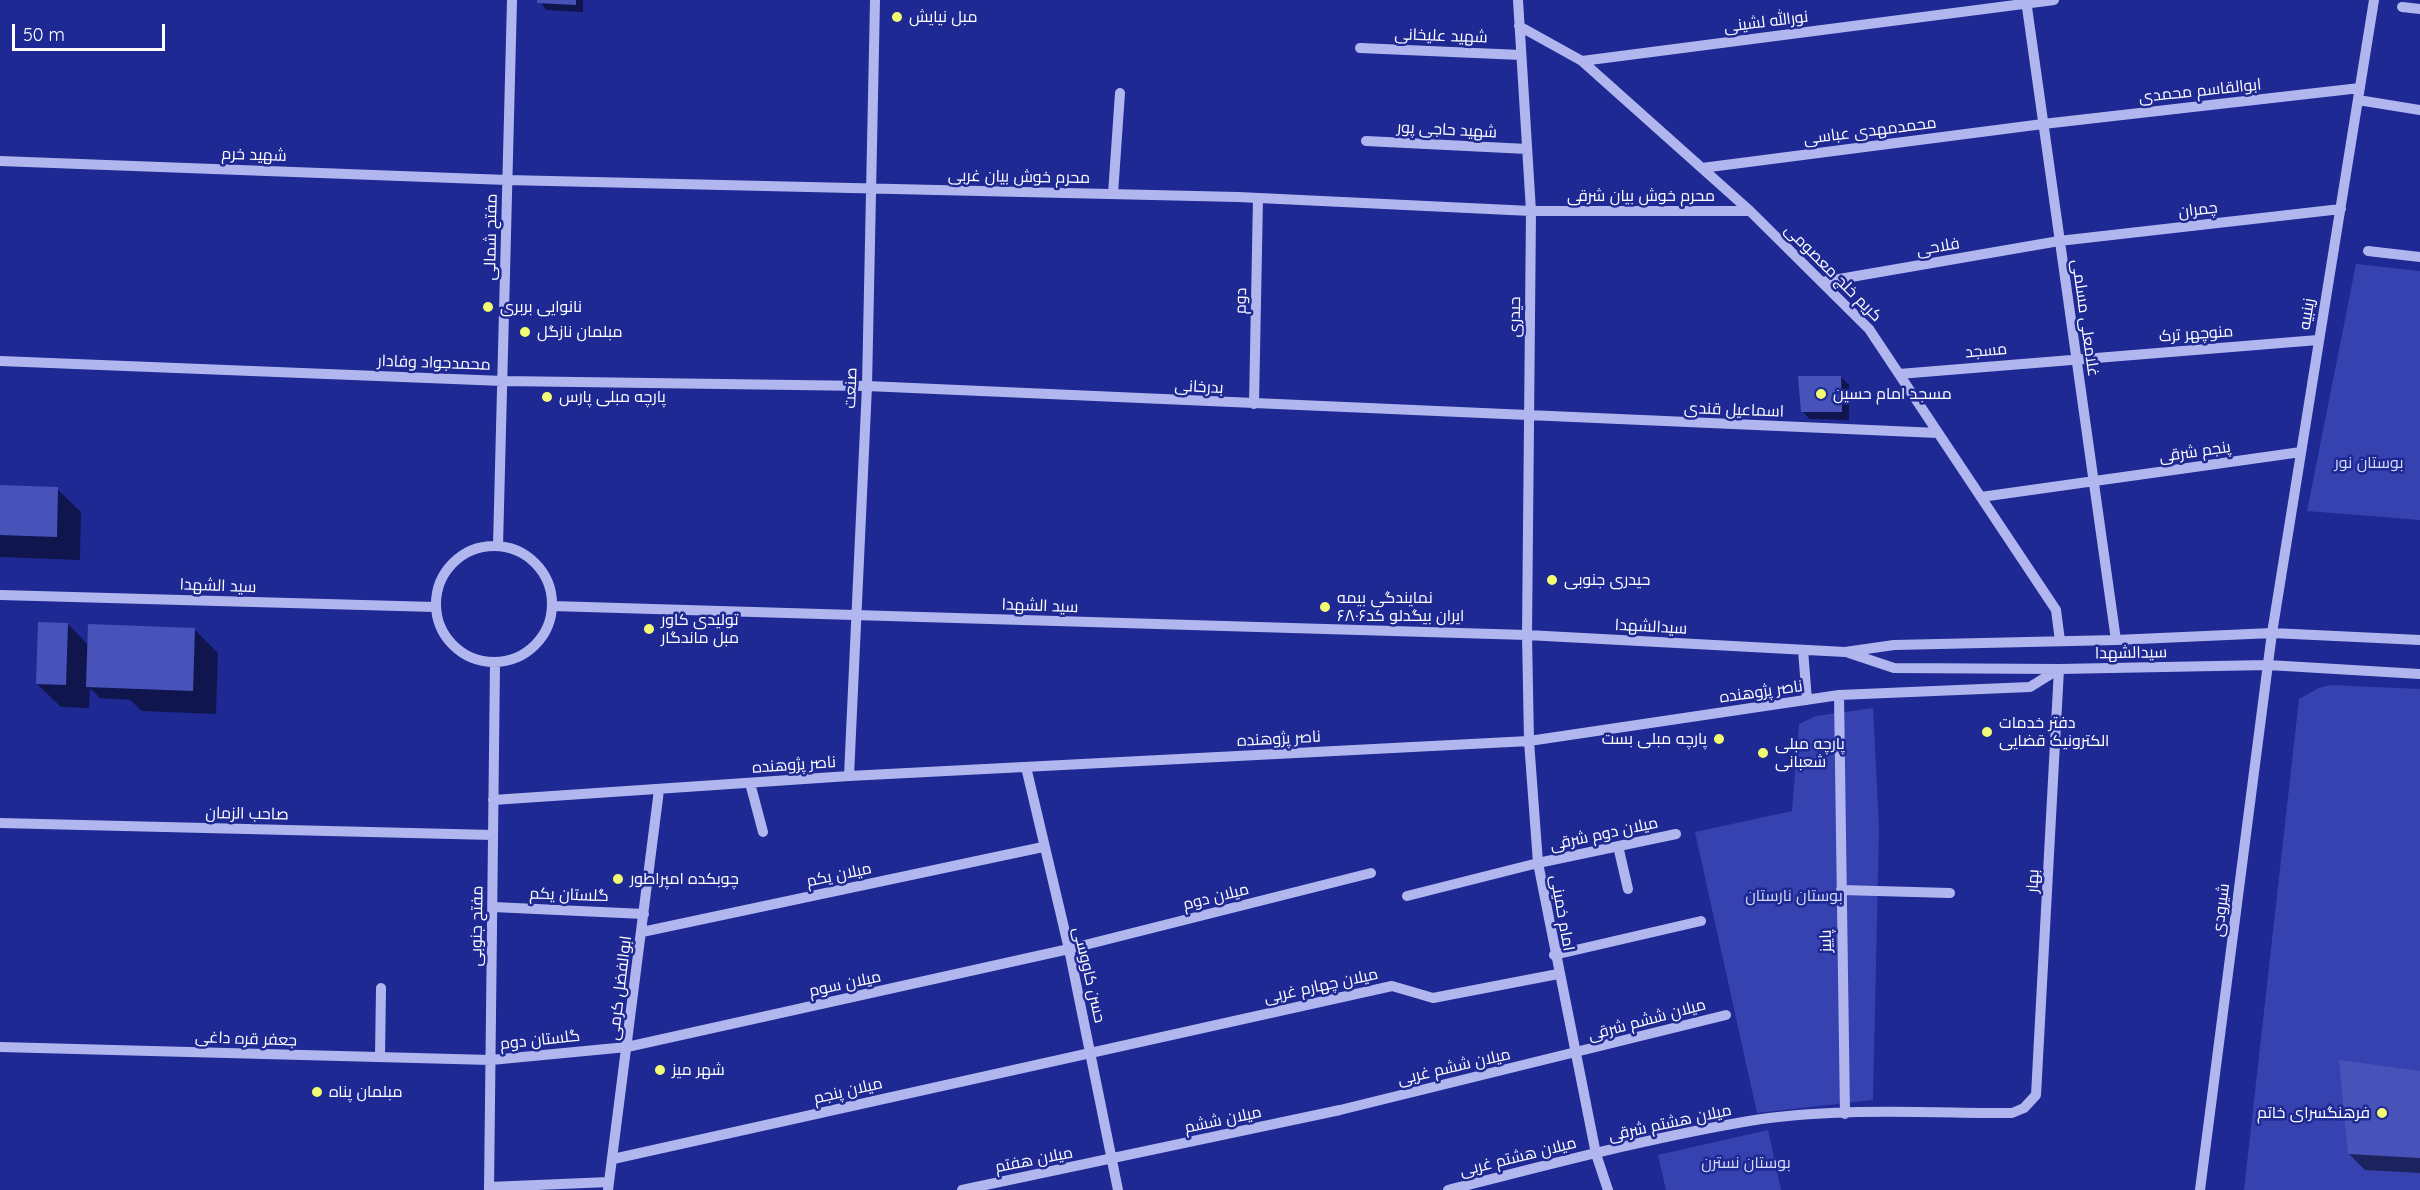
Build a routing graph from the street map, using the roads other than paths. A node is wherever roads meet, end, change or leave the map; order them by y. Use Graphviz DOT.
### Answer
graph roads {
  1 [pos="512,0"];
  2 [pos="875,0"];
  3 [pos="1518,0"];
  4 [pos="2054,0"];
  5 [pos="2374,0"];
  6 [pos="2026,1"];
  7 [pos="2402,7"];
  8 [pos="2420,9"];
  9 [pos="1519,26"];
  10 [pos="1360,48"];
  11 [pos="1521,54"];
  12 [pos="1582,61"];
  13 [pos="2360,88"];
  14 [pos="1120,93"];
  15 [pos="2358,100"];
  16 [pos="2420,110"];
  17 [pos="2043,124"];
  18 [pos="1366,141"];
  19 [pos="1527,148"];
  20 [pos="0,161"];
  21 [pos="1702,168"];
  22 [pos="507,180"];
  23 [pos="871,189"];
  24 [pos="1113,194"];
  25 [pos="1258,198"];
  26 [pos="2341,208"];
  27 [pos="1531,211"];
  28 [pos="1750,211"];
  29 [pos="2059,241"];
  30 [pos="2368,251"];
  31 [pos="2420,257"];
  32 [pos="1822,282"];
  33 [pos="2318,340"];
  34 [pos="2075,359"];
  35 [pos="0,361"];
  36 [pos="1899,374"];
  37 [pos="503,381"];
  38 [pos="867,386"];
  39 [pos="1254,404"];
  40 [pos="1529,417"];
  41 [pos="1938,433"];
  42 [pos="2301,452"];
  43 [pos="2092,482"];
  44 [pos="1981,497"];
  45 [pos="498,546"];
  46 [pos="0,595"];
  47 [pos="552,606"];
  48 [pos="435,607"];
  49 [pos="858,615"];
  50 [pos="2272,633"];
  51 [pos="1527,635"];
  52 [pos="2116,640"];
  53 [pos="2420,640"];
  54 [pos="2060,641"];
  55 [pos="1803,650"];
  56 [pos="1845,652"];
  57 [pos="495,663"];
  58 [pos="2268,665"];
  59 [pos="2059,669"];
  60 [pos="2420,674"];
  61 [pos="1839,695"];
  62 [pos="1807,700"];
  63 [pos="1529,741"];
  64 [pos="1026,767"];
  65 [pos="849,776"];
  66 [pos="750,783"];
  67 [pos="659,790"];
  68 [pos="494,800"];
  69 [pos="0,823"];
  70 [pos="763,832"];
  71 [pos="1676,834"];
  72 [pos="493,835"];
  73 [pos="1618,846"];
  74 [pos="1042,847"];
  75 [pos="1538,863"];
  76 [pos="1371,873"];
  77 [pos="1628,889"];
  78 [pos="1841,890"];
  79 [pos="1950,893"];
  80 [pos="1407,896"];
  81 [pos="493,907"];
  82 [pos="644,914"];
  83 [pos="1701,921"];
  84 [pos="642,932"];
  85 [pos="1069,949"];
  86 [pos="1554,955"];
  87 [pos="1558,974"];
  88 [pos="381,988"];
  89 [pos="1726,1015"];
  90 [pos="0,1047"];
  91 [pos="627,1047"];
  92 [pos="1090,1052"];
  93 [pos="1575,1054"];
  94 [pos="380,1058"];
  95 [pos="491,1060"];
  96 [pos="2036,1095"];
  97 [pos="1340,1110"];
  98 [pos="1845,1114"];
  99 [pos="1596,1154"];
  100 [pos="613,1159"];
  101 [pos="1112,1160"];
  102 [pos="608,1186"];
  103 [pos="489,1189"];
  104 [pos="962,1190"];
  105 [pos="1118,1190"];
  106 [pos="1448,1190"];
  107 [pos="1608,1190"];
  108 [pos="2200,1190"];
  1 -- 22 [label="street, مفتح شمالی"];
  2 -- 23 [label="street, صنعت"];
  3 -- 9 [label="street, حیدری"];
  4 -- 6 [label="street, نورالله لشینی"];
  5 -- 13 [label="street, زینبیه"];
  6 -- 12 [label="street, نورالله لشینی"];
  6 -- 17 [label="street, غلامعلی مسلمی"];
  7 -- 8 [label="street"];
  9 -- 11 [label="street, حیدری"];
  9 -- 12 [label="street, کریم خلج معصومی"];
  10 -- 11 [label="street, شهید علیخانی"];
  11 -- 19 [label="street, حیدری"];
  12 -- 21 [label="street, کریم خلج معصومی"];
  13 -- 15 [label="street, زینبیه"];
  13 -- 17 [label="street, ابوالقاسم محمدی"];
  14 -- 24 [label="street"];
  15 -- 16 [label="street"];
  15 -- 26 [label="street, زینبیه"];
  17 -- 21 [label="street, محمدمهدی عباسی"];
  17 -- 29 [label="street, غلامعلی مسلمی"];
  18 -- 19 [label="street, شهید حاجی پور"];
  19 -- 27 [label="street, حیدری"];
  20 -- 22 [label="street, شهید خرم"];
  21 -- 28 [label="street, کریم خلج معصومی"];
  22 -- 23 [label="street, محرم خوش بیان غربی"];
  22 -- 37 [label="street, مفتح شمالی"];
  23 -- 24 [label="street, محرم خوش بیان غربی"];
  23 -- 38 [label="street, صنعت"];
  24 -- 25 [label="street, محرم خوش بیان غربی"];
  25 -- 27 [label="street, محرم خوش بیان غربی"];
  25 -- 39 [label="street, دوم"];
  26 -- 29 [label="street, چمران"];
  26 -- 33 [label="street, زینبیه"];
  27 -- 28 [label="street, محرم خوش بیان شرقی"];
  27 -- 40 [label="street, حیدری"];
  28 -- 32 [label="street, کریم خلج معصومی"];
  29 -- 32 [label="street, فلاحی"];
  29 -- 34 [label="street, غلامعلی مسلمی"];
  30 -- 31 [label="street"];
  32 -- 36 [label="street, کریم خلج معصومی"];
  33 -- 34 [label="street, منوچهر ترک"];
  33 -- 42 [label="street, زینبیه"];
  34 -- 36 [label="street, مسجد"];
  34 -- 43 [label="street, غلامعلی مسلمی"];
  35 -- 37 [label="street, محمدجواد وفادار"];
  36 -- 41 [label="street, کریم خلج معصومی"];
  37 -- 38 [label="street, محمدجواد وفادار"];
  37 -- 45 [label="street, مفتح شمالی"];
  38 -- 39 [label="street, بدرخانی"];
  38 -- 49 [label="street, صنعت"];
  39 -- 40 [label="street, بدرخانی"];
  40 -- 41 [label="street, اسماعیل قندی"];
  40 -- 51 [label="street, حیدری"];
  41 -- 44 [label="street, کریم خلج معصومی"];
  42 -- 43 [label="street, پنجم شرقی"];
  42 -- 50 [label="street, زینبیه"];
  43 -- 44 [label="street, پنجم شرقی"];
  43 -- 52 [label="street, غلامعلی مسلمی"];
  44 -- 54 [label="street, کریم خلج معصومی"];
  45 -- 47 [label="street"];
  45 -- 48 [label="street"];
  46 -- 48 [label="street, سید الشهدا"];
  47 -- 49 [label="street, سید الشهدا"];
  47 -- 57 [label="street"];
  48 -- 57 [label="street"];
  49 -- 51 [label="street, سید الشهدا"];
  49 -- 65 [label="street, صنعت"];
  50 -- 52 [label="street, سیدالشهدا"];
  50 -- 53 [label="street, سیدالشهدا"];
  50 -- 58 [label="street, شیرودی"];
  51 -- 55 [label="street, سیدالشهدا"];
  51 -- 63 [label="street, امام خمینی"];
  52 -- 54 [label="street, سیدالشهدا"];
  54 -- 56 [label="street, سیدالشهدا"];
  55 -- 56 [label="street, سیدالشهدا"];
  55 -- 62 [label="street"];
  56 -- 59 [label="street, سیدالشهدا"];
  57 -- 68 [label="street, مفتح جنوبی"];
  58 -- 59 [label="street, سیدالشهدا"];
  58 -- 60 [label="street, سیدالشهدا"];
  58 -- 108 [label="street, شیرودی"];
  59 -- 61 [label="street, ناصر پژوهنده"];
  59 -- 96 [label="street, بهار"];
  61 -- 62 [label="street, ناصر پژوهنده"];
  61 -- 78 [label="street, پاییز"];
  62 -- 63 [label="street, ناصر پژوهنده"];
  63 -- 64 [label="street, ناصر پژوهنده"];
  63 -- 75 [label="street, امام خمینی"];
  64 -- 65 [label="street, ناصر پژوهنده"];
  64 -- 74 [label="street, حسن کاووسی"];
  65 -- 66 [label="street, ناصر پژوهنده"];
  66 -- 67 [label="street, ناصر پژوهنده"];
  66 -- 70 [label="street"];
  67 -- 68 [label="street, ناصر پژوهنده"];
  67 -- 82 [label="street, ابوالفضل کرمی"];
  68 -- 72 [label="street, مفتح جنوبی"];
  69 -- 72 [label="street, صاحب الزمان"];
  71 -- 73 [label="street, میلان دوم شرقی"];
  72 -- 81 [label="street, مفتح جنوبی"];
  73 -- 75 [label="street, میلان دوم شرقی"];
  73 -- 77 [label="street"];
  74 -- 84 [label="street, میلان یکم"];
  74 -- 85 [label="street, حسن کاووسی"];
  75 -- 80 [label="street, میلان دوم شرقی"];
  75 -- 86 [label="street, امام خمینی"];
  76 -- 85 [label="street, میلان دوم"];
  78 -- 79 [label="street"];
  78 -- 98 [label="street, پاییز"];
  81 -- 82 [label="street, گلستان یکم"];
  81 -- 95 [label="street, مفتح جنوبی"];
  82 -- 84 [label="street, ابوالفضل کرمی"];
  83 -- 86 [label="street"];
  84 -- 91 [label="street, ابوالفضل کرمی"];
  85 -- 91 [label="street, میلان سوم"];
  85 -- 92 [label="street, حسن کاووسی"];
  86 -- 87 [label="street, امام خمینی"];
  87 -- 92 [label="street, میلان چهارم غربی"];
  87 -- 93 [label="street, امام خمینی"];
  88 -- 94 [label="street"];
  89 -- 93 [label="street, میلان ششم شرقی"];
  90 -- 94 [label="street, جعفر قره داغی"];
  91 -- 95 [label="street, گلستان دوم"];
  91 -- 100 [label="street, ابوالفضل کرمی"];
  92 -- 100 [label="street, میلان پنجم"];
  92 -- 101 [label="street, حسن کاووسی"];
  93 -- 97 [label="street, میلان ششم غربی"];
  93 -- 99 [label="street, امام خمینی"];
  94 -- 95 [label="street, جعفر قره داغی"];
  95 -- 103 [label="street, مفتح جنوبی"];
  96 -- 98 [label="street, میلان هشتم شرقی"];
  97 -- 101 [label="street, میلان ششم"];
  98 -- 99 [label="street, میلان هشتم شرقی"];
  99 -- 106 [label="street, میلان هشتم غربی"];
  99 -- 107 [label="street, امام خمینی"];
  100 -- 102 [label="street, ابوالفضل کرمی"];
  101 -- 104 [label="street, میلان هفتم"];
  101 -- 105 [label="street, حسن کاووسی"];
  102 -- 103 [label="street"];
}
